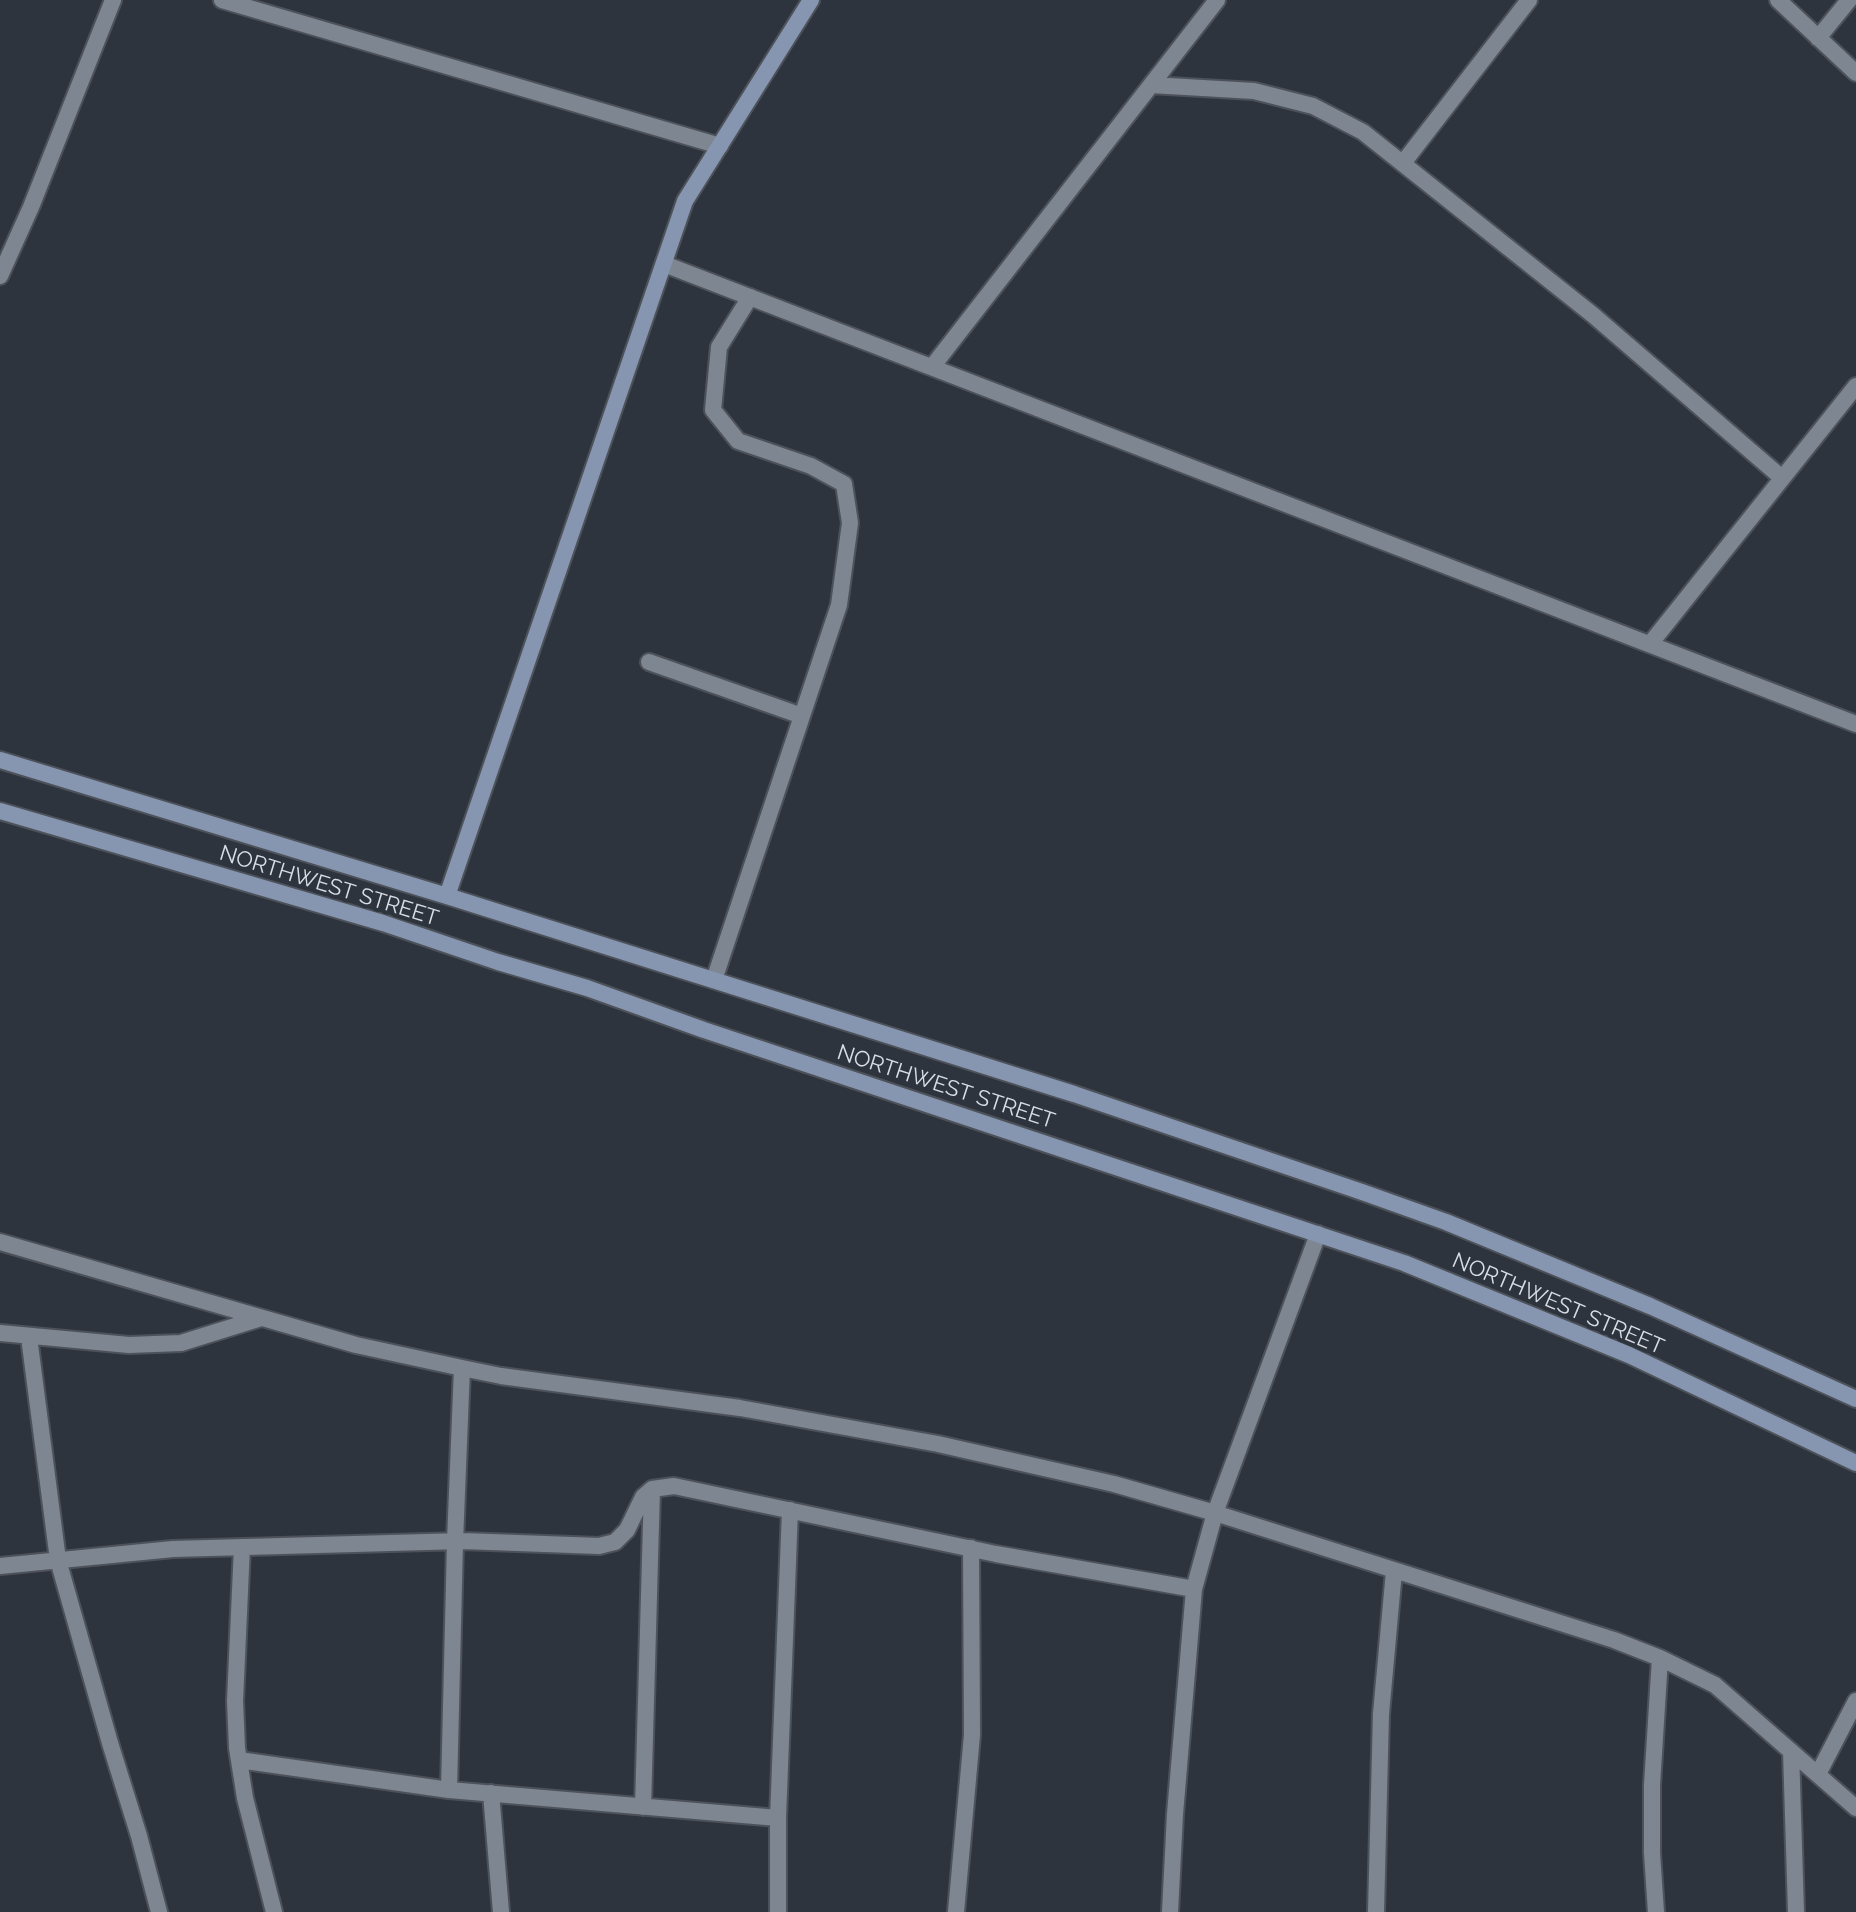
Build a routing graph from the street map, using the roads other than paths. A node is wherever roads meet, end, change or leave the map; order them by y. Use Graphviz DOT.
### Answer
graph roads {
  1 [pos="113,0"];
  2 [pos="222,0"];
  3 [pos="811,0"];
  4 [pos="1217,0"];
  5 [pos="1529,0"];
  6 [pos="1778,0"];
  7 [pos="1849,0"];
  8 [pos="1818,38"];
  9 [pos="1856,73"];
  10 [pos="1151,85"];
  11 [pos="720,146"];
  12 [pos="1403,163"];
  13 [pos="664,264"];
  14 [pos="0,276"];
  15 [pos="750,297"];
  16 [pos="932,367"];
  17 [pos="1856,386"];
  18 [pos="1782,478"];
  19 [pos="1650,644"];
  20 [pos="649,662"];
  21 [pos="802,716"];
  22 [pos="1856,724"];
  23 [pos="0,760"];
  24 [pos="0,811"];
  25 [pos="447,896"];
  26 [pos="714,980"];
  27 [pos="1318,1234"];
  28 [pos="0,1242"];
  29 [pos="262,1318"];
  30 [pos="0,1333"];
  31 [pos="29,1337"];
  32 [pos="462,1368"];
  33 [pos="1856,1399"];
  34 [pos="1856,1463"];
  35 [pos="652,1489"];
  36 [pos="790,1510"];
  37 [pos="1215,1513"];
  38 [pos="455,1542"];
  39 [pos="242,1547"];
  40 [pos="971,1548"];
  41 [pos="58,1560"];
  42 [pos="0,1566"];
  43 [pos="1394,1571"];
  44 [pos="1194,1589"];
  45 [pos="1660,1658"];
  46 [pos="1856,1701"];
  47 [pos="1791,1751"];
  48 [pos="239,1760"];
  49 [pos="1818,1774"];
  50 [pos="449,1790"];
  51 [pos="491,1793"];
  52 [pos="643,1807"];
  53 [pos="1856,1808"];
  54 [pos="778,1818"];
  55 [pos="159,1912"];
  56 [pos="274,1912"];
  57 [pos="501,1912"];
  58 [pos="778,1912"];
  59 [pos="956,1912"];
  60 [pos="1170,1912"];
  61 [pos="1376,1912"];
  62 [pos="1656,1912"];
  63 [pos="1796,1912"];
  1 -- 14 [label="street"];
  2 -- 11 [label="street"];
  3 -- 11 [label="main road"];
  4 -- 10 [label="street"];
  5 -- 12 [label="street"];
  6 -- 8 [label="street"];
  7 -- 8 [label="street"];
  8 -- 9 [label="street"];
  10 -- 12 [label="street"];
  10 -- 16 [label="street"];
  11 -- 13 [label="main road"];
  12 -- 18 [label="street"];
  13 -- 15 [label="street"];
  13 -- 25 [label="main road"];
  15 -- 16 [label="street"];
  15 -- 21 [label="street"];
  16 -- 19 [label="street"];
  17 -- 18 [label="street"];
  18 -- 19 [label="street"];
  19 -- 22 [label="street"];
  20 -- 21 [label="street"];
  21 -- 26 [label="street"];
  23 -- 25 [label="main road, NORTHWEST STREET"];
  24 -- 27 [label="main road, NORTHWEST STREET"];
  25 -- 26 [label="main road, NORTHWEST STREET"];
  26 -- 33 [label="main road, NORTHWEST STREET"];
  27 -- 34 [label="main road, NORTHWEST STREET"];
  27 -- 37 [label="street"];
  28 -- 29 [label="street"];
  29 -- 31 [label="street"];
  29 -- 32 [label="street"];
  30 -- 31 [label="street"];
  31 -- 41 [label="street"];
  32 -- 37 [label="street"];
  32 -- 38 [label="street"];
  35 -- 36 [label="street"];
  35 -- 38 [label="street"];
  35 -- 52 [label="street"];
  36 -- 40 [label="street"];
  36 -- 54 [label="street"];
  37 -- 43 [label="street"];
  37 -- 44 [label="street"];
  38 -- 39 [label="street"];
  38 -- 50 [label="street"];
  39 -- 41 [label="street"];
  39 -- 48 [label="street"];
  40 -- 44 [label="street"];
  40 -- 59 [label="street"];
  41 -- 42 [label="street"];
  41 -- 55 [label="street"];
  43 -- 45 [label="street"];
  43 -- 61 [label="street"];
  44 -- 60 [label="street"];
  45 -- 47 [label="street"];
  45 -- 62 [label="street"];
  46 -- 49 [label="street"];
  47 -- 49 [label="street"];
  47 -- 63 [label="street"];
  48 -- 50 [label="street"];
  48 -- 56 [label="street"];
  49 -- 53 [label="street"];
  50 -- 51 [label="street"];
  51 -- 52 [label="street"];
  51 -- 57 [label="street"];
  52 -- 54 [label="street"];
  54 -- 58 [label="street"];
}
